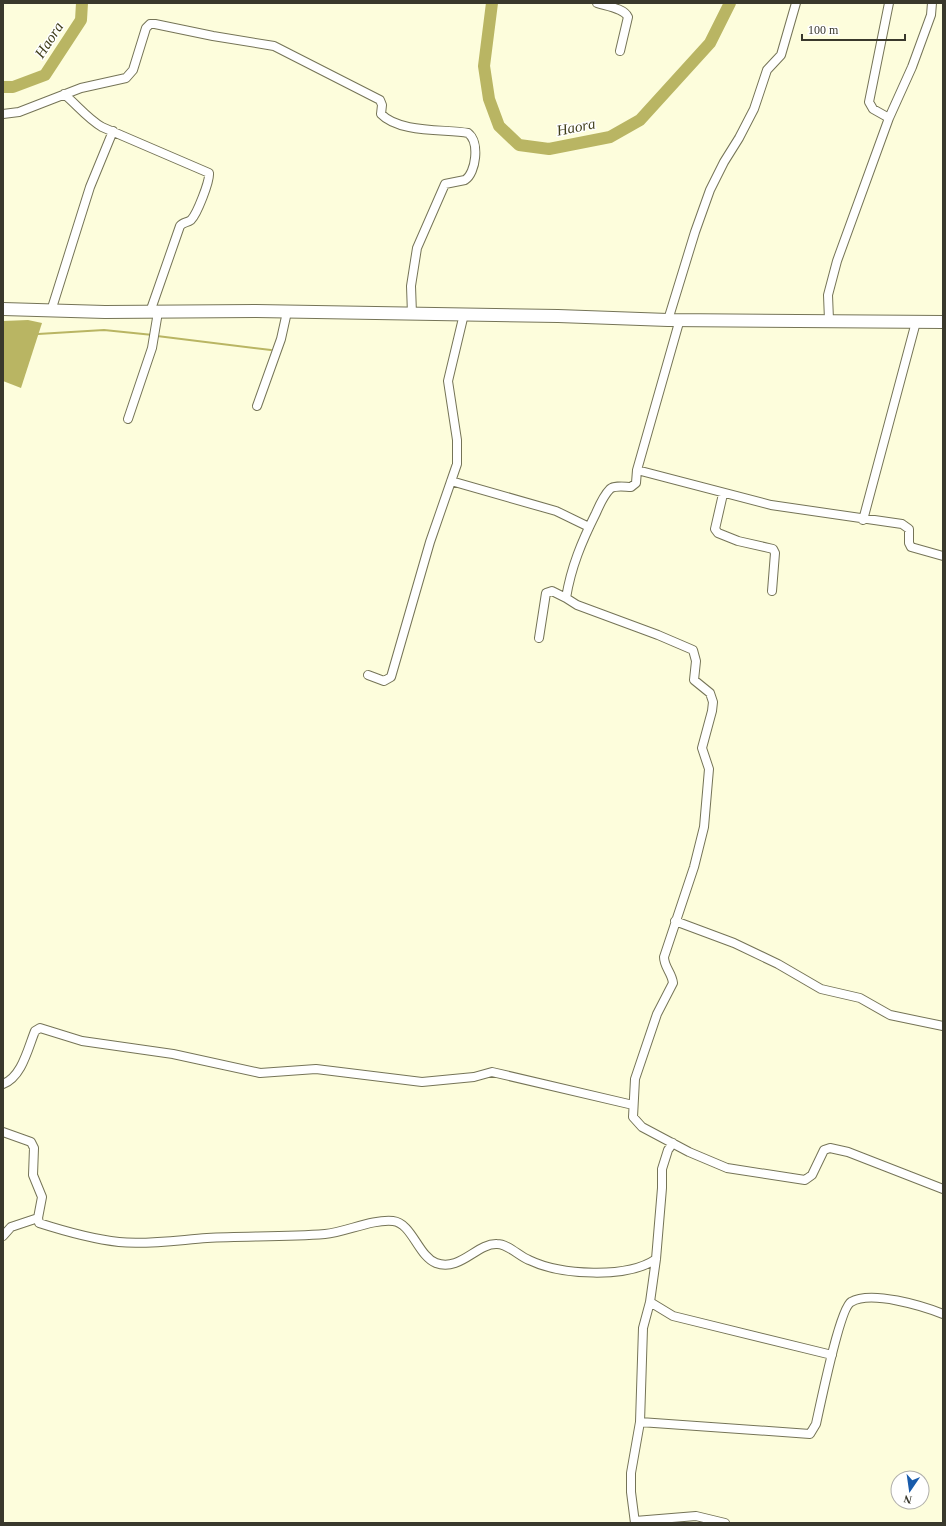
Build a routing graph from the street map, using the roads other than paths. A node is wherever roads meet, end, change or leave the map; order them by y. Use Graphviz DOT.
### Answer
graph roads {
  1 [pos="597,3"];
  2 [pos="796,3"];
  3 [pos="889,3"];
  4 [pos="932,3"];
  5 [pos="620,51"];
  6 [pos="64,94"];
  7 [pos="3,114"];
  8 [pos="889,118"];
  9 [pos="113,131"];
  10 [pos="3,309"];
  11 [pos="52,311"];
  12 [pos="154,312"];
  13 [pos="287,312"];
  14 [pos="412,314"];
  15 [pos="464,314"];
  16 [pos="674,319"];
  17 [pos="829,320"];
  18 [pos="916,322"];
  19 [pos="943,322"];
  20 [pos="257,406"];
  21 [pos="128,419"];
  22 [pos="637,470"];
  23 [pos="450,482"];
  24 [pos="723,494"];
  25 [pos="863,520"];
  26 [pos="589,527"];
  27 [pos="943,556"];
  28 [pos="772,591"];
  29 [pos="566,598"];
  30 [pos="539,638"];
  31 [pos="368,675"];
  32 [pos="674,921"];
  33 [pos="943,1026"];
  34 [pos="3,1084"];
  35 [pos="633,1105"];
  36 [pos="3,1132"];
  37 [pos="673,1143"];
  38 [pos="943,1189"];
  39 [pos="38,1218"];
  40 [pos="3,1236"];
  41 [pos="656,1259"];
  42 [pos="650,1302"];
  43 [pos="943,1314"];
  44 [pos="832,1355"];
  45 [pos="640,1422"];
  46 [pos="635,1522"];
  47 [pos="725,1523"];
  1 -- 5 [label="street"];
  2 -- 16 [label="street"];
  3 -- 8 [label="street"];
  4 -- 8 [label="street"];
  6 -- 7 [label="street"];
  6 -- 9 [label="street"];
  6 -- 14 [label="street"];
  8 -- 17 [label="street"];
  9 -- 11 [label="street"];
  9 -- 12 [label="street"];
  10 -- 11 [label="main road"];
  11 -- 12 [label="main road"];
  12 -- 13 [label="main road"];
  12 -- 21 [label="street"];
  13 -- 14 [label="main road"];
  13 -- 20 [label="street"];
  14 -- 15 [label="main road"];
  15 -- 16 [label="main road"];
  15 -- 23 [label="street"];
  16 -- 17 [label="main road"];
  16 -- 22 [label="street"];
  17 -- 18 [label="main road"];
  18 -- 19 [label="main road"];
  18 -- 25 [label="street"];
  22 -- 24 [label="street"];
  22 -- 26 [label="street"];
  23 -- 26 [label="street"];
  23 -- 31 [label="street"];
  24 -- 25 [label="street"];
  24 -- 28 [label="street"];
  25 -- 27 [label="street"];
  26 -- 29 [label="street"];
  29 -- 30 [label="street"];
  29 -- 32 [label="street"];
  32 -- 33 [label="street"];
  32 -- 35 [label="street"];
  34 -- 35 [label="street"];
  35 -- 37 [label="street"];
  36 -- 39 [label="street"];
  37 -- 38 [label="street"];
  37 -- 41 [label="street"];
  39 -- 40 [label="street"];
  39 -- 41 [label="street"];
  41 -- 42 [label="street"];
  42 -- 44 [label="street"];
  42 -- 45 [label="street"];
  43 -- 44 [label="street"];
  44 -- 45 [label="street"];
  45 -- 46 [label="street"];
  46 -- 47 [label="street"];
}
